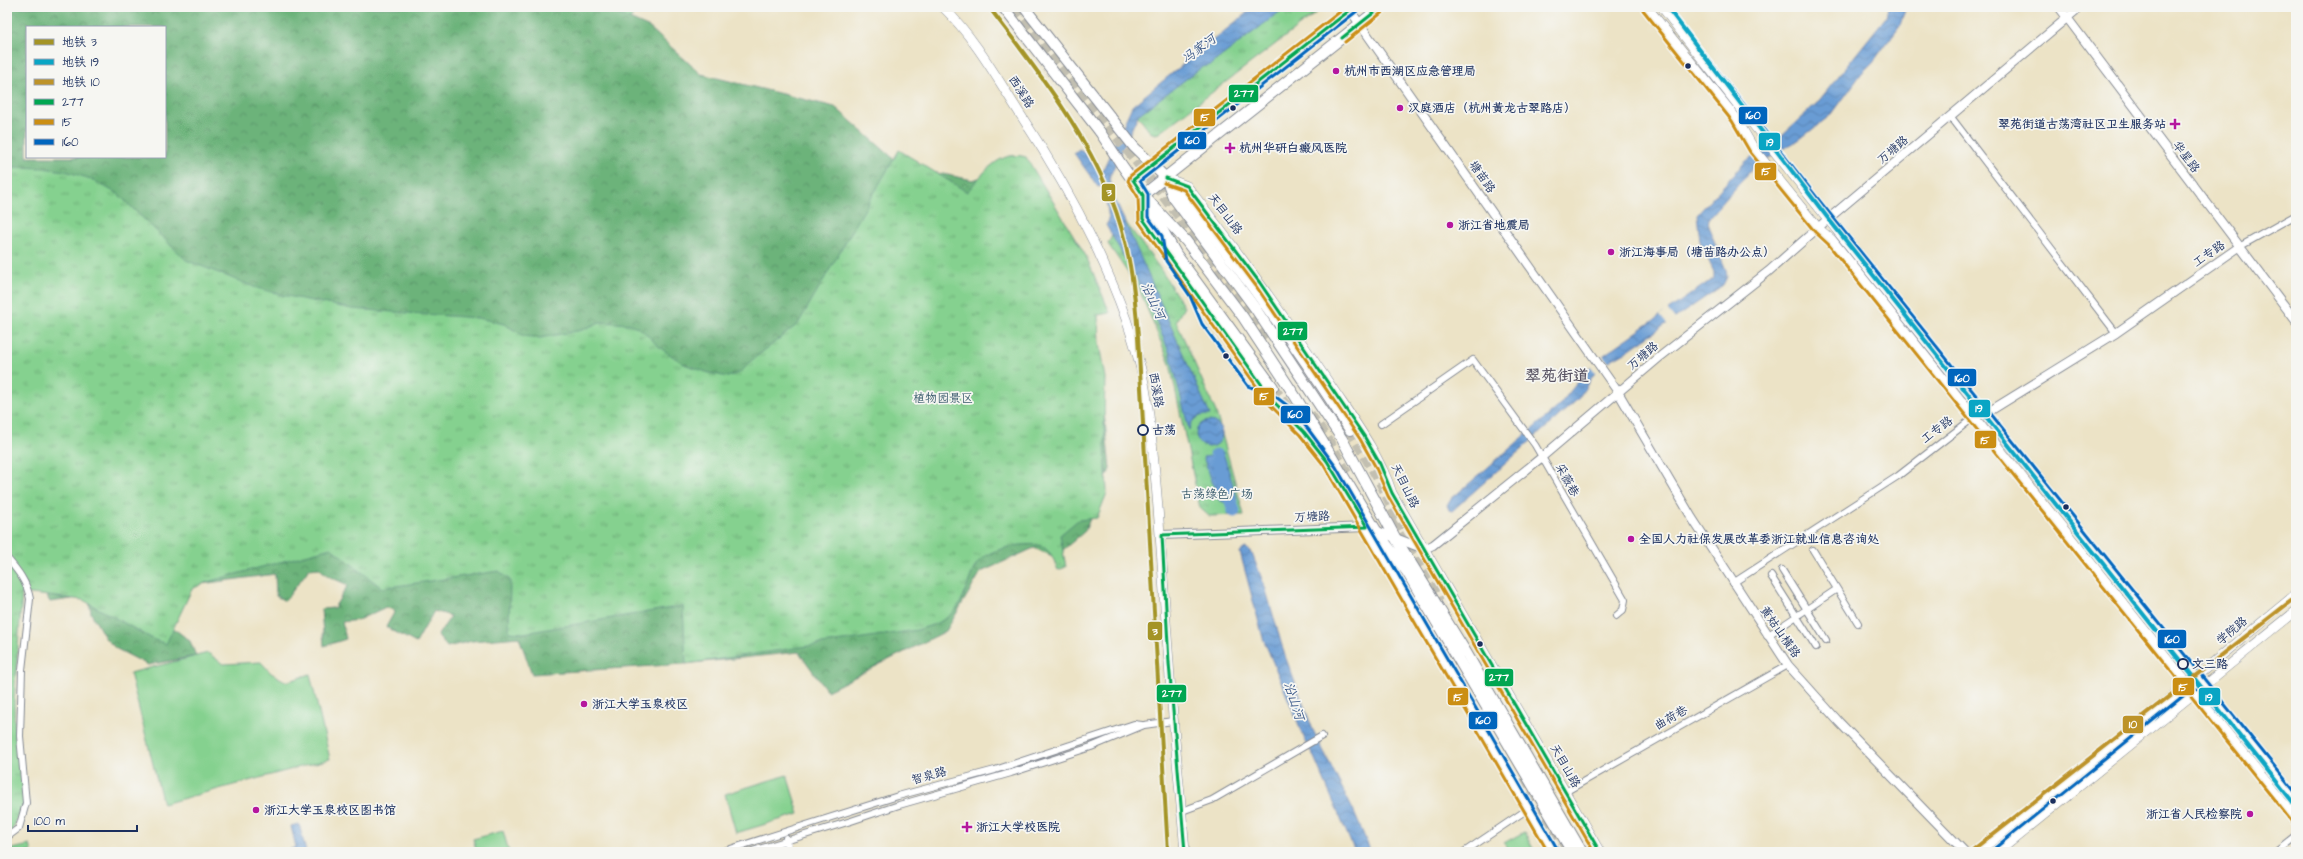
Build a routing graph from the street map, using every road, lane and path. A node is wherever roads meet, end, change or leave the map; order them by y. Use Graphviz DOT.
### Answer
graph roads {
  1 [pos="943,7"];
  2 [pos="1002,7"];
  3 [pos="1024,7"];
  4 [pos="1381,7"];
  5 [pos="1647,7"];
  6 [pos="1662,7"];
  7 [pos="2059,7"];
  8 [pos="2080,7"];
  9 [pos="1352,8"];
  10 [pos="2067,18"];
  11 [pos="1360,24"];
  12 [pos="1951,117"];
  13 [pos="1153,165"];
  14 [pos="1166,178"];
  15 [pos="1133,180"];
  16 [pos="1143,195"];
  17 [pos="2296,215"];
  18 [pos="1828,220"];
  19 [pos="1819,229"];
  20 [pos="2239,247"];
  21 [pos="2296,321"];
  22 [pos="2116,333"];
  23 [pos="1273,387"];
  24 [pos="1618,392"];
  25 [pos="1985,414"];
  26 [pos="1973,418"];
  27 [pos="1381,424"];
  28 [pos="1350,430"];
  29 [pos="1542,457"];
  30 [pos="1371,528"];
  31 [pos="1162,535"];
  32 [pos="1396,539"];
  33 [pos="1424,549"];
  34 [pos="1813,550"];
  35 [pos="7,558"];
  36 [pos="1782,570"];
  37 [pos="1771,576"];
  38 [pos="1733,583"];
  39 [pos="1837,589"];
  40 [pos="2296,594"];
  41 [pos="1807,609"];
  42 [pos="2296,611"];
  43 [pos="1616,616"];
  44 [pos="1797,617"];
  45 [pos="1858,623"];
  46 [pos="1767,636"];
  47 [pos="1826,640"];
  48 [pos="1816,647"];
  49 [pos="1788,666"];
  50 [pos="2198,676"];
  51 [pos="2187,684"];
  52 [pos="2204,684"];
  53 [pos="2196,692"];
  54 [pos="1174,721"];
  55 [pos="1144,725"];
  56 [pos="1321,737"];
  57 [pos="1565,792"];
  58 [pos="2296,801"];
  59 [pos="1528,809"];
  60 [pos="1182,811"];
  61 [pos="2296,819"];
  62 [pos="785,832"];
  63 [pos="2296,836"];
  64 [pos="7,837"];
  65 [pos="761,839"];
  66 [pos="787,840"];
  67 [pos="764,850"];
  68 [pos="721,852"];
  69 [pos="749,852"];
  70 [pos="790,852"];
  71 [pos="1185,852"];
  72 [pos="1464,852"];
  73 [pos="1554,852"];
  74 [pos="1572,852"];
  75 [pos="1582,852"];
  76 [pos="1600,852"];
  77 [pos="1965,852"];
  78 [pos="1978,852"];
  79 [pos="1998,852"];
  80 [pos="2277,852"];
  1 -- 31 [label="main road, 西溪路"];
  2 -- 15 [label="main road, bridge"];
  3 -- 13 [label="main road, 天目山路"];
  4 -- 11 [label="main road"];
  5 -- 19 [label="main road"];
  6 -- 18 [label="main road"];
  7 -- 10 [label="street, 华星路"];
  8 -- 10 [label="street, 万塘路"];
  9 -- 11 [label="street, 塘苗路"];
  9 -- 13 [label="main road"];
  10 -- 12 [label="street, 万塘路"];
  10 -- 20 [label="street, 华星路"];
  11 -- 14 [label="main road"];
  11 -- 24 [label="street, 塘苗路"];
  12 -- 18 [label="street, 万塘路"];
  12 -- 22 [label="street"];
  13 -- 14 [label="main road, 天目山路"];
  13 -- 15 [label="main road"];
  14 -- 16 [label="main road"];
  14 -- 28 [label="main road"];
  14 -- 32 [label="main road, 天目山路"];
  14 -- 33 [label="main road, 天目山路"];
  15 -- 16 [label="main road"];
  16 -- 23 [label="main road"];
  16 -- 30 [label="main road"];
  16 -- 30 [label="main road"];
  17 -- 20 [label="street"];
  18 -- 19 [label="street, 万塘路"];
  18 -- 25 [label="main road"];
  19 -- 24 [label="street, 万塘路"];
  19 -- 26 [label="main road"];
  20 -- 21 [label="street, 华星路"];
  20 -- 22 [label="street, 工专路"];
  22 -- 25 [label="street, 工专路"];
  24 -- 29 [label="street, 万塘路"];
  24 -- 38 [label="street, 黄姑山横路"];
  25 -- 26 [label="street, 工专路"];
  25 -- 50 [label="main road"];
  26 -- 38 [label="street, 工专路"];
  26 -- 51 [label="main road"];
  27 -- 29 [label="street, 采薇巷"];
  29 -- 33 [label="street, 万塘路"];
  29 -- 43 [label="street, 采薇巷"];
  30 -- 31 [label="street, 万塘路"];
  30 -- 32 [label="street, 万塘路"];
  30 -- 59 [label="main road"];
  30 -- 74 [label="main road"];
  31 -- 54 [label="main road, 西溪路"];
  32 -- 33 [label="street, 万塘路"];
  32 -- 75 [label="main road, 天目山路"];
  33 -- 57 [label="main road, 天目山路"];
  34 -- 39 [label="street"];
  35 -- 64 [label="street"];
  36 -- 41 [label="street"];
  37 -- 44 [label="street"];
  38 -- 46 [label="street, 黄姑山横路"];
  39 -- 41 [label="street"];
  39 -- 45 [label="street"];
  40 -- 50 [label="main road, 学院路"];
  41 -- 44 [label="street"];
  41 -- 47 [label="street"];
  42 -- 52 [label="main road, 学院路"];
  44 -- 46 [label="street"];
  44 -- 48 [label="street"];
  46 -- 49 [label="street, 黄姑山横路"];
  49 -- 57 [label="street, 曲荷巷"];
  49 -- 77 [label="street, 黄姑山横路"];
  50 -- 51 [label="main road, 学院路"];
  50 -- 52 [label="main road"];
  51 -- 53 [label="main road"];
  51 -- 78 [label="main road, 学院路"];
  52 -- 53 [label="main road, 学院路"];
  52 -- 58 [label="main road"];
  53 -- 61 [label="main road"];
  53 -- 79 [label="main road, 学院路"];
  54 -- 55 [label="street, 智泉路"];
  54 -- 60 [label="main road, 西溪路"];
  55 -- 62 [label="street, 智泉路"];
  55 -- 66 [label="street, 智泉路"];
  56 -- 60 [label="street"];
  57 -- 76 [label="main road, 天目山路"];
  59 -- 72 [label="street"];
  59 -- 73 [label="main road"];
  60 -- 71 [label="main road, 西溪路"];
  62 -- 65 [label="street, 智泉路"];
  62 -- 66 [label="street"];
  63 -- 80 [label="street"];
  65 -- 67 [label="street"];
  65 -- 68 [label="street, 智泉路"];
  66 -- 67 [label="street, 智泉路"];
  66 -- 70 [label="street"];
  67 -- 69 [label="street, 智泉路"];
}
